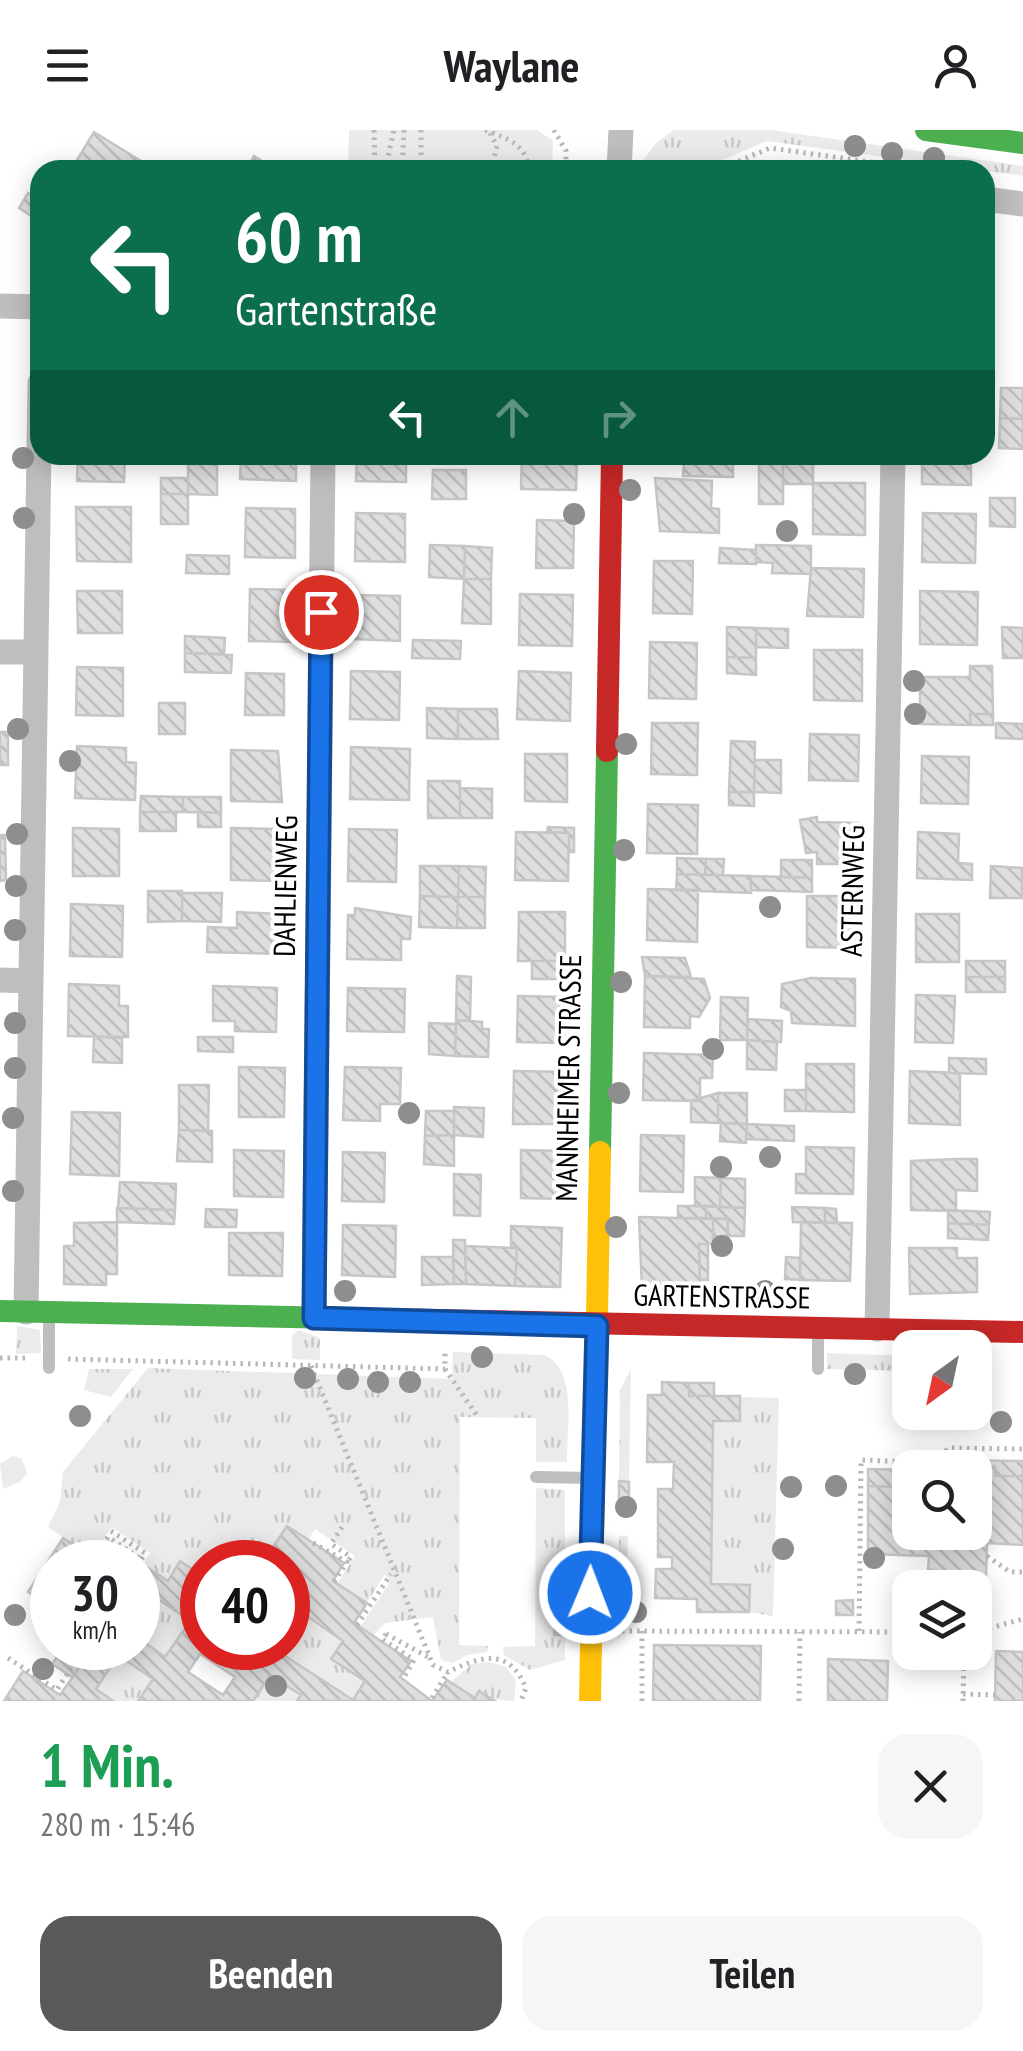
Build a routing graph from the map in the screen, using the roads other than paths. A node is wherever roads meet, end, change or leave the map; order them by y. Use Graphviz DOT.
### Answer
graph roads {
  1 [pos="621,130"];
  2 [pos="926,130"];
  3 [pos="1023,144"];
  4 [pos="620,160"];
  5 [pos="995,201"];
  6 [pos="1023,204"];
  7 [pos="0,306"];
  8 [pos="30,306"];
  9 [pos="38,465"];
  10 [pos="323,465"];
  11 [pos="612,465"];
  12 [pos="893,465"];
  13 [pos="0,652"];
  14 [pos="35,652"];
  15 [pos="0,980"];
  16 [pos="32,981"];
  17 [pos="0,1311"];
  18 [pos="37,1312"];
  19 [pos="314,1318"];
  20 [pos="597,1326"];
  21 [pos="818,1328"];
  22 [pos="877,1328"];
  23 [pos="1023,1332"];
  24 [pos="49,1363"];
  25 [pos="818,1369"];
  26 [pos="536,1477"];
  27 [pos="593,1478"];
  28 [pos="590,1701"];
  1 -- 4 [label="street"];
  2 -- 3 [label="street"];
  5 -- 6 [label="street"];
  7 -- 8 [label="street"];
  9 -- 14 [label="street"];
  10 -- 19 [label="street, DAHLIENWEG"];
  11 -- 20 [label="street, MANNHEIMER STRASSE"];
  12 -- 22 [label="street, ASTERNWEG"];
  13 -- 14 [label="street"];
  14 -- 16 [label="street"];
  15 -- 16 [label="street"];
  16 -- 18 [label="street"];
  17 -- 18 [label="street, GARTENSTRASSE"];
  18 -- 19 [label="street, GARTENSTRASSE"];
  18 -- 24 [label="lane"];
  19 -- 20 [label="street, GARTENSTRASSE"];
  20 -- 21 [label="street, GARTENSTRASSE"];
  20 -- 27 [label="street, MANNHEIMER STRASSE"];
  21 -- 22 [label="street, GARTENSTRASSE"];
  21 -- 25 [label="lane"];
  22 -- 23 [label="street, GARTENSTRASSE"];
  26 -- 27 [label="lane"];
  27 -- 28 [label="street, MANNHEIMER STRASSE"];
}
